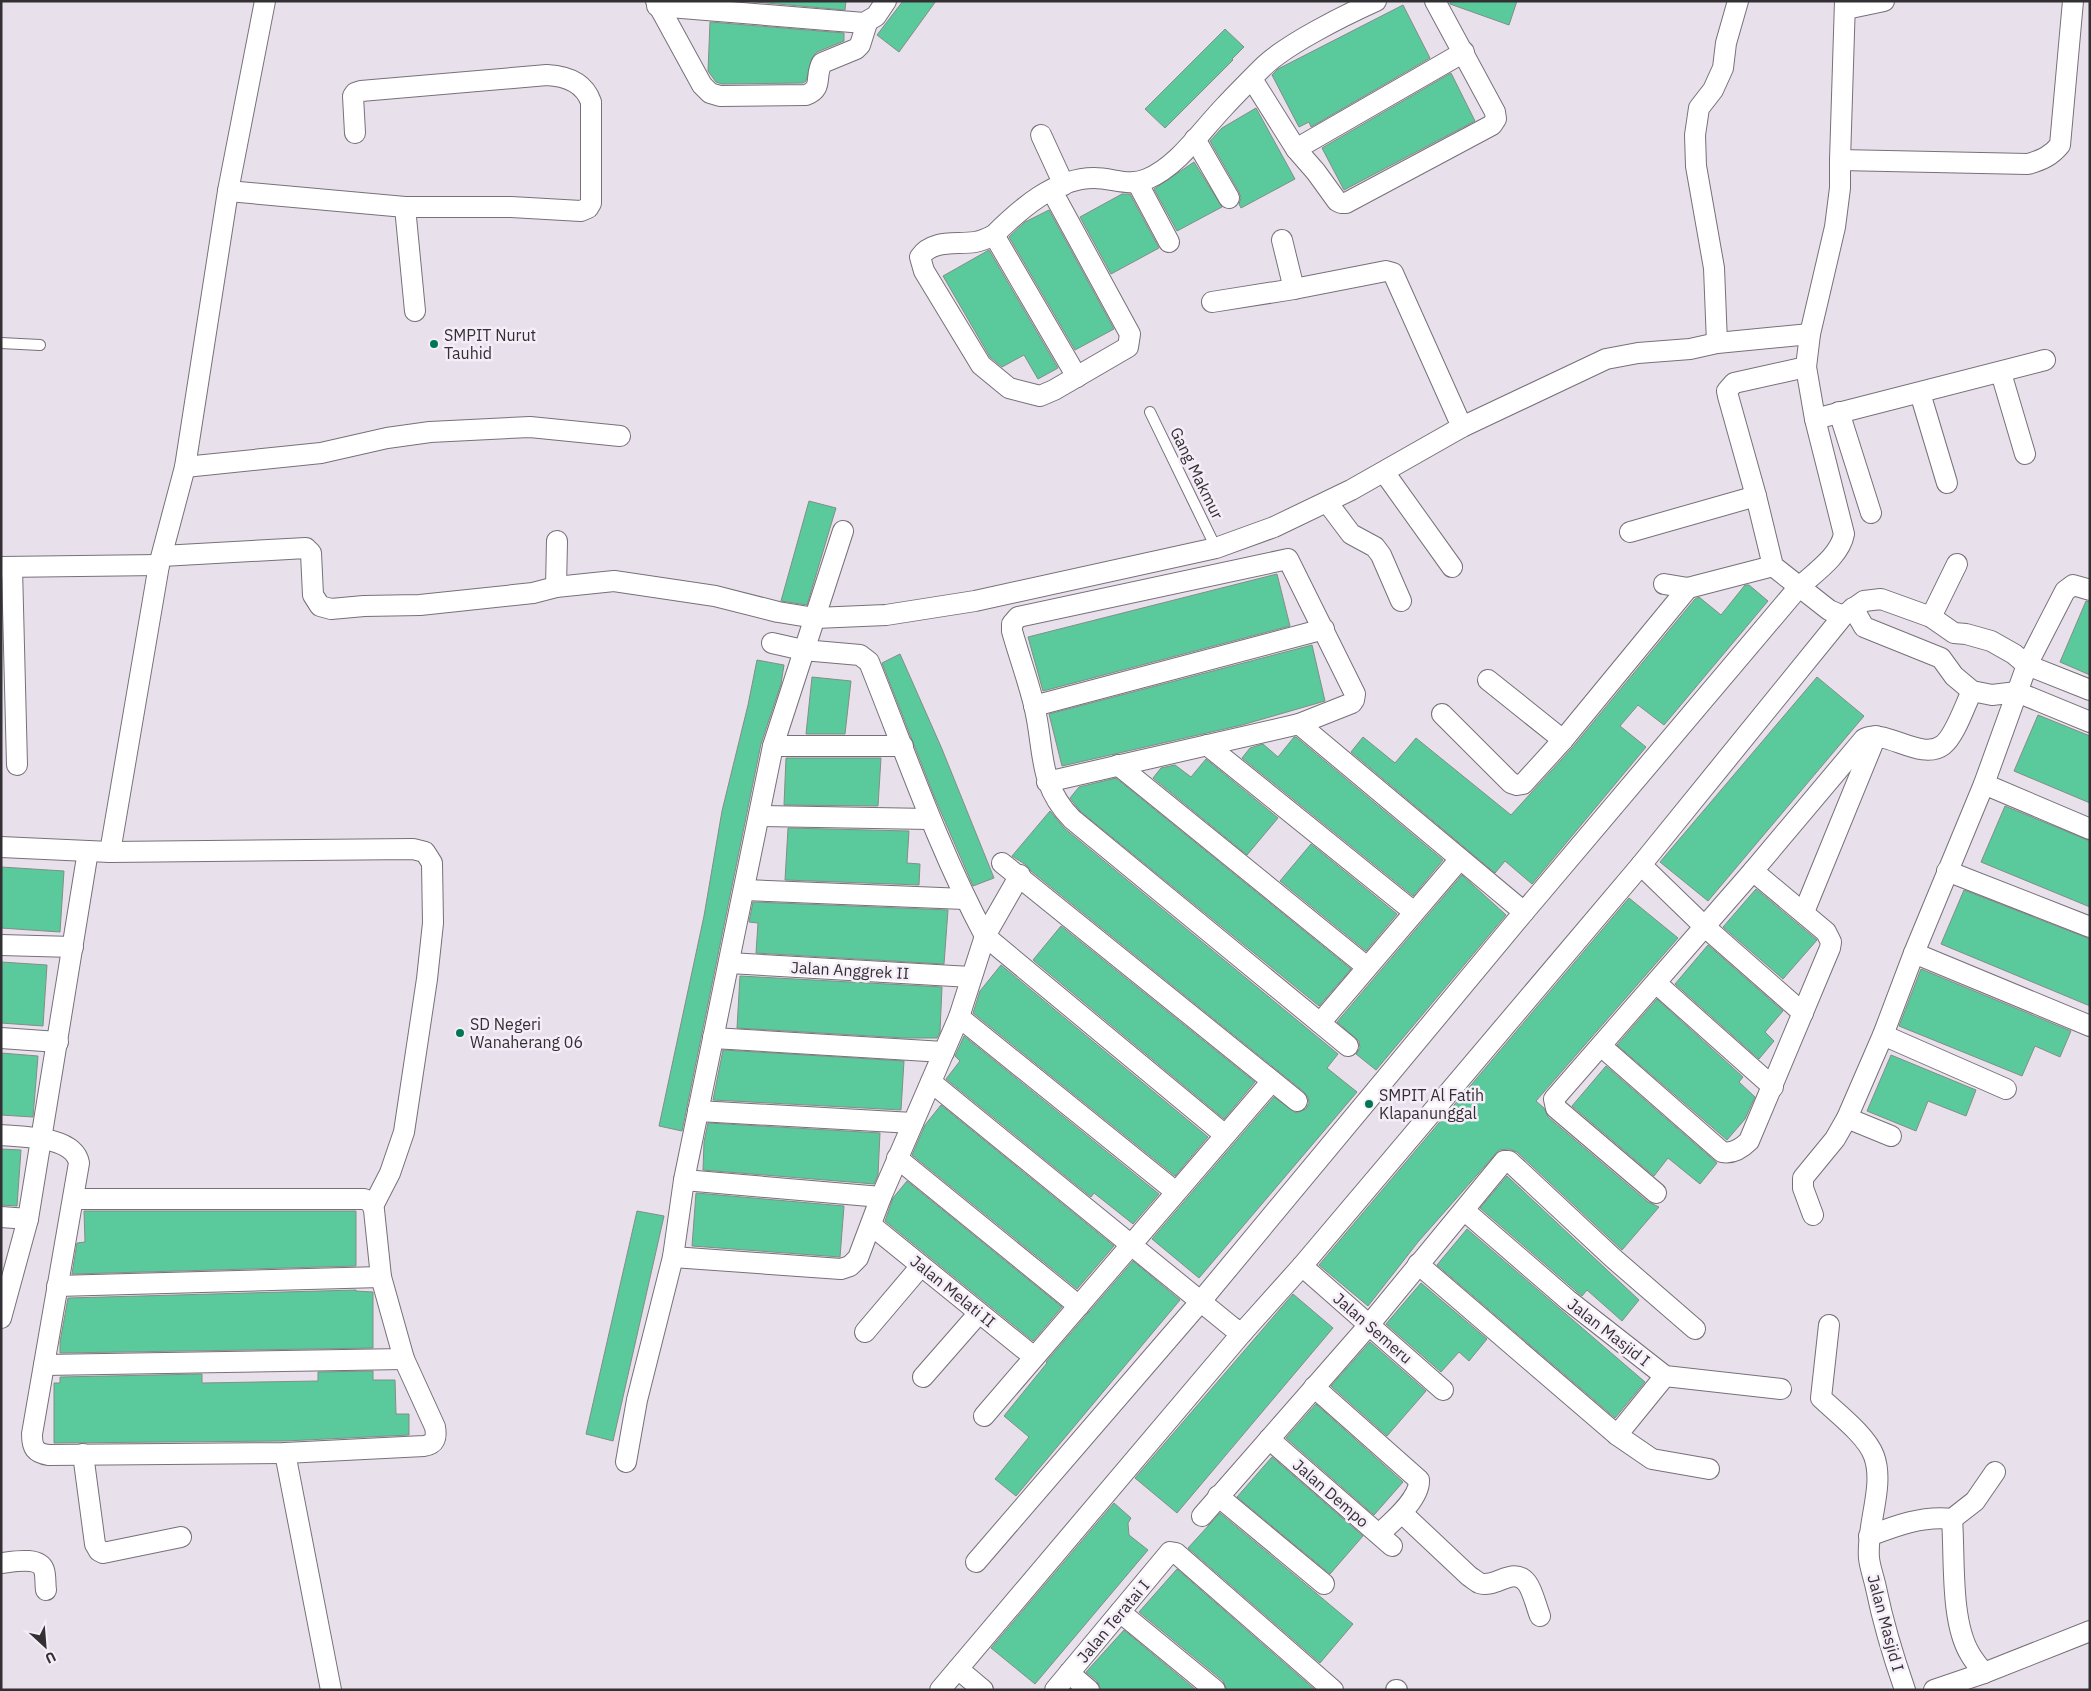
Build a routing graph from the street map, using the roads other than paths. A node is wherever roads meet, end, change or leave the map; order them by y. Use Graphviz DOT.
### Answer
graph roads {
  1 [pos="265,1"];
  2 [pos="886,1"];
  3 [pos="1376,1"];
  4 [pos="1435,1"];
  5 [pos="1738,1"];
  6 [pos="1884,1"];
  7 [pos="2073,1"];
  8 [pos="657,4"];
  9 [pos="1846,5"];
  10 [pos="867,23"];
  11 [pos="1464,52"];
  12 [pos="1252,79"];
  13 [pos="355,133"];
  14 [pos="1041,135"];
  15 [pos="1195,139"];
  16 [pos="1296,149"];
  17 [pos="1840,160"];
  18 [pos="1137,182"];
  19 [pos="1058,188"];
  20 [pos="228,191"];
  21 [pos="1229,198"];
  22 [pos="405,207"];
  23 [pos="994,235"];
  24 [pos="1282,240"];
  25 [pos="1169,242"];
  26 [pos="1294,289"];
  27 [pos="1212,302"];
  28 [pos="415,311"];
  29 [pos="1810,334"];
  30 [pos="1,343"];
  31 [pos="1718,343"];
  32 [pos="40,345"];
  33 [pos="2045,360"];
  34 [pos="1806,367"];
  35 [pos="2001,373"];
  36 [pos="1077,378"];
  37 [pos="1920,393"];
  38 [pos="1150,412"];
  39 [pos="1839,412"];
  40 [pos="1815,419"];
  41 [pos="1462,426"];
  42 [pos="620,436"];
  43 [pos="2025,454"];
  44 [pos="185,467"];
  45 [pos="1384,472"];
  46 [pos="1947,483"];
  47 [pos="1756,496"];
  48 [pos="1326,502"];
  49 [pos="1871,513"];
  50 [pos="842,531"];
  51 [pos="1630,532"];
  52 [pos="557,541"];
  53 [pos="1216,548"];
  54 [pos="161,560"];
  55 [pos="1958,564"];
  56 [pos="1772,566"];
  57 [pos="7,567"];
  58 [pos="1452,567"];
  59 [pos="1664,584"];
  60 [pos="556,587"];
  61 [pos="1688,588"];
  62 [pos="2090,590"];
  63 [pos="1804,592"];
  64 [pos="1401,601"];
  65 [pos="1842,612"];
  66 [pos="1931,617"];
  67 [pos="815,618"];
  68 [pos="1324,629"];
  69 [pos="1954,633"];
  70 [pos="772,642"];
  71 [pos="803,650"];
  72 [pos="1941,658"];
  73 [pos="2027,665"];
  74 [pos="1488,680"];
  75 [pos="2090,690"];
  76 [pos="1972,691"];
  77 [pos="2017,692"];
  78 [pos="1034,706"];
  79 [pos="1442,714"];
  80 [pos="2090,722"];
  81 [pos="1299,724"];
  82 [pos="1876,736"];
  83 [pos="1563,740"];
  84 [pos="1207,745"];
  85 [pos="774,746"];
  86 [pos="903,746"];
  87 [pos="17,765"];
  88 [pos="1118,765"];
  89 [pos="1047,782"];
  90 [pos="1984,784"];
  91 [pos="759,816"];
  92 [pos="929,819"];
  93 [pos="2090,829"];
  94 [pos="1,847"];
  95 [pos="88,851"];
  96 [pos="110,852"];
  97 [pos="1460,859"];
  98 [pos="1002,863"];
  99 [pos="1640,865"];
  100 [pos="1753,871"];
  101 [pos="1947,871"];
  102 [pos="1020,875"];
  103 [pos="744,890"];
  104 [pos="966,899"];
  105 [pos="1414,912"];
  106 [pos="1524,912"];
  107 [pos="1804,912"];
  108 [pos="1704,926"];
  109 [pos="2090,927"];
  110 [pos="985,936"];
  111 [pos="1,945"];
  112 [pos="73,947"];
  113 [pos="1914,953"];
  114 [pos="729,963"];
  115 [pos="1368,967"];
  116 [pos="971,977"];
  117 [pos="1656,983"];
  118 [pos="1803,1013"];
  119 [pos="959,1017"];
  120 [pos="1320,1023"];
  121 [pos="2090,1026"];
  122 [pos="1883,1035"];
  123 [pos="1,1038"];
  124 [pos="713,1038"];
  125 [pos="58,1042"];
  126 [pos="1348,1046"];
  127 [pos="1601,1046"];
  128 [pos="944,1052"];
  129 [pos="1272,1081"];
  130 [pos="931,1082"];
  131 [pos="1773,1087"];
  132 [pos="2006,1090"];
  133 [pos="1297,1101"];
  134 [pos="698,1111"];
  135 [pos="1847,1118"];
  136 [pos="913,1124"];
  137 [pos="1,1135"];
  138 [pos="1225,1135"];
  139 [pos="1891,1136"];
  140 [pos="42,1139"];
  141 [pos="897,1158"];
  142 [pos="684,1180"];
  143 [pos="1176,1192"];
  144 [pos="1656,1194"];
  145 [pos="881,1197"];
  146 [pos="73,1199"];
  147 [pos="373,1206"];
  148 [pos="1465,1211"];
  149 [pos="1813,1216"];
  150 [pos="1,1217"];
  151 [pos="28,1219"];
  152 [pos="871,1225"];
  153 [pos="1131,1245"];
  154 [pos="673,1257"];
  155 [pos="1418,1264"];
  156 [pos="921,1266"];
  157 [pos="1302,1266"];
  158 [pos="380,1277"];
  159 [pos="57,1286"];
  160 [pos="4,1296"];
  161 [pos="1078,1306"];
  162 [pos="1208,1306"];
  163 [pos="979,1312"];
  164 [pos="1,1318"];
  165 [pos="1369,1325"];
  166 [pos="1829,1325"];
  167 [pos="1695,1329"];
  168 [pos="1237,1330"];
  169 [pos="865,1332"];
  170 [pos="1034,1357"];
  171 [pos="404,1359"];
  172 [pos="44,1365"];
  173 [pos="1665,1376"];
  174 [pos="922,1377"];
  175 [pos="1314,1387"];
  176 [pos="1781,1389"];
  177 [pos="1443,1390"];
  178 [pos="984,1416"];
  179 [pos="1617,1435"];
  180 [pos="1269,1439"];
  181 [pos="286,1453"];
  182 [pos="83,1454"];
  183 [pos="626,1462"];
  184 [pos="1709,1469"];
  185 [pos="1995,1472"];
  186 [pos="1218,1496"];
  187 [pos="1402,1513"];
  188 [pos="1202,1516"];
  189 [pos="1952,1519"];
  190 [pos="1869,1536"];
  191 [pos="181,1537"];
  192 [pos="976,1562"];
  193 [pos="1,1563"];
  194 [pos="1324,1584"];
  195 [pos="46,1590"];
  196 [pos="1120,1612"];
  197 [pos="1540,1616"];
  198 [pos="2090,1631"];
  199 [pos="958,1669"];
  200 [pos="1069,1673"];
  201 [pos="1984,1673"];
  202 [pos="331,1690"];
  203 [pos="940,1690"];
  204 [pos="983,1690"];
  205 [pos="1055,1690"];
  206 [pos="1089,1690"];
  207 [pos="1215,1690"];
  208 [pos="1333,1690"];
  209 [pos="1905,1690"];
  210 [pos="1934,1690"];
  1 -- 20 [label="street"];
  2 -- 10 [label="street"];
  3 -- 12 [label="street"];
  4 -- 11 [label="street"];
  5 -- 31 [label="street"];
  6 -- 9 [label="street"];
  7 -- 17 [label="street"];
  8 -- 10 [label="street"];
  8 -- 10 [label="street"];
  9 -- 17 [label="street"];
  11 -- 16 [label="street"];
  11 -- 16 [label="street"];
  12 -- 15 [label="street"];
  12 -- 16 [label="street"];
  13 -- 22 [label="street"];
  14 -- 19 [label="street"];
  15 -- 18 [label="street"];
  15 -- 21 [label="street"];
  17 -- 29 [label="street"];
  18 -- 19 [label="street"];
  18 -- 25 [label="street"];
  19 -- 23 [label="street"];
  19 -- 36 [label="street"];
  20 -- 22 [label="street"];
  20 -- 44 [label="street"];
  22 -- 28 [label="street"];
  23 -- 36 [label="street"];
  23 -- 36 [label="street"];
  24 -- 26 [label="street"];
  26 -- 27 [label="street"];
  26 -- 41 [label="street"];
  29 -- 31 [label="street"];
  29 -- 34 [label="street"];
  30 -- 32 [label="lane"];
  31 -- 41 [label="street"];
  33 -- 35 [label="street"];
  34 -- 40 [label="street"];
  34 -- 47 [label="street"];
  35 -- 37 [label="street"];
  35 -- 43 [label="street"];
  37 -- 39 [label="street"];
  37 -- 46 [label="street"];
  38 -- 53 [label="lane, Gang Makmur"];
  39 -- 40 [label="street"];
  39 -- 49 [label="street"];
  40 -- 63 [label="street"];
  41 -- 45 [label="street"];
  42 -- 44 [label="street"];
  44 -- 54 [label="street"];
  45 -- 48 [label="street"];
  45 -- 58 [label="street"];
  47 -- 51 [label="street"];
  47 -- 56 [label="street"];
  48 -- 53 [label="street"];
  48 -- 64 [label="street"];
  50 -- 67 [label="street"];
  52 -- 60 [label="street"];
  53 -- 67 [label="street"];
  54 -- 57 [label="street"];
  54 -- 60 [label="street"];
  54 -- 96 [label="street"];
  55 -- 66 [label="street"];
  56 -- 61 [label="street"];
  56 -- 63 [label="street"];
  57 -- 87 [label="street"];
  59 -- 61 [label="street"];
  60 -- 67 [label="street"];
  61 -- 83 [label="street"];
  62 -- 73 [label="street"];
  63 -- 65 [label="street"];
  63 -- 106 [label="street"];
  65 -- 66 [label="street"];
  65 -- 72 [label="street"];
  65 -- 99 [label="street"];
  66 -- 69 [label="street"];
  67 -- 71 [label="street"];
  68 -- 78 [label="street"];
  68 -- 78 [label="street"];
  68 -- 81 [label="street"];
  69 -- 72 [label="street"];
  69 -- 73 [label="street"];
  70 -- 71 [label="street"];
  71 -- 85 [label="street"];
  71 -- 86 [label="street"];
  72 -- 76 [label="street"];
  73 -- 75 [label="street"];
  73 -- 77 [label="street"];
  74 -- 83 [label="street"];
  76 -- 77 [label="street"];
  76 -- 82 [label="street"];
  77 -- 80 [label="street"];
  77 -- 90 [label="street"];
  78 -- 89 [label="street"];
  79 -- 83 [label="street"];
  81 -- 84 [label="street"];
  81 -- 97 [label="street"];
  82 -- 100 [label="street"];
  82 -- 107 [label="street"];
  84 -- 88 [label="street"];
  84 -- 105 [label="street"];
  85 -- 86 [label="street"];
  85 -- 91 [label="street"];
  86 -- 92 [label="street"];
  88 -- 89 [label="street"];
  88 -- 115 [label="street"];
  89 -- 120 [label="street"];
  90 -- 93 [label="street"];
  90 -- 101 [label="street"];
  91 -- 92 [label="street"];
  91 -- 103 [label="street"];
  92 -- 104 [label="street"];
  94 -- 95 [label="street"];
  95 -- 96 [label="street"];
  95 -- 112 [label="street"];
  96 -- 147 [label="street"];
  97 -- 105 [label="street"];
  97 -- 106 [label="street"];
  98 -- 102 [label="street"];
  99 -- 108 [label="street"];
  99 -- 157 [label="street"];
  100 -- 107 [label="street"];
  100 -- 108 [label="street"];
  101 -- 109 [label="street"];
  101 -- 113 [label="street"];
  102 -- 110 [label="street"];
  102 -- 129 [label="street"];
  103 -- 104 [label="street"];
  103 -- 114 [label="street"];
  104 -- 110 [label="street"];
  105 -- 115 [label="street"];
  106 -- 162 [label="street"];
  107 -- 118 [label="street"];
  108 -- 117 [label="street"];
  108 -- 118 [label="street"];
  110 -- 116 [label="street"];
  110 -- 138 [label="street"];
  111 -- 112 [label="street"];
  112 -- 125 [label="street"];
  113 -- 121 [label="street"];
  113 -- 122 [label="street"];
  114 -- 116 [label="street, Jalan Anggrek II"];
  114 -- 124 [label="street"];
  115 -- 120 [label="street"];
  116 -- 119 [label="street"];
  117 -- 127 [label="street"];
  117 -- 131 [label="street"];
  118 -- 131 [label="street"];
  119 -- 128 [label="street"];
  119 -- 143 [label="street"];
  120 -- 126 [label="street"];
  122 -- 132 [label="street"];
  122 -- 135 [label="street"];
  123 -- 125 [label="street"];
  124 -- 128 [label="street"];
  124 -- 134 [label="street"];
  125 -- 140 [label="street"];
  127 -- 131 [label="street"];
  127 -- 144 [label="street"];
  128 -- 130 [label="street"];
  129 -- 133 [label="street"];
  129 -- 138 [label="street"];
  130 -- 136 [label="street"];
  130 -- 153 [label="street"];
  134 -- 136 [label="street"];
  134 -- 142 [label="street"];
  135 -- 139 [label="street"];
  135 -- 149 [label="street"];
  136 -- 141 [label="street"];
  137 -- 140 [label="street"];
  138 -- 143 [label="street"];
  140 -- 146 [label="street"];
  140 -- 151 [label="street"];
  141 -- 145 [label="street"];
  141 -- 161 [label="street"];
  142 -- 145 [label="street"];
  142 -- 154 [label="street"];
  143 -- 153 [label="street"];
  145 -- 152 [label="street"];
  146 -- 147 [label="street"];
  146 -- 159 [label="street"];
  147 -- 158 [label="street"];
  148 -- 155 [label="street"];
  148 -- 167 [label="street"];
  148 -- 173 [label="street, Jalan Masjid I"];
  150 -- 151 [label="street"];
  151 -- 160 [label="street"];
  152 -- 154 [label="street"];
  152 -- 156 [label="street, Jalan Melati II"];
  153 -- 161 [label="street"];
  153 -- 162 [label="street"];
  154 -- 183 [label="street"];
  155 -- 165 [label="street"];
  155 -- 179 [label="street"];
  156 -- 163 [label="street, Jalan Melati II"];
  156 -- 169 [label="street"];
  157 -- 165 [label="street, Jalan Semeru"];
  157 -- 168 [label="street"];
  158 -- 159 [label="street"];
  158 -- 171 [label="street"];
  159 -- 172 [label="street"];
  160 -- 164 [label="street"];
  161 -- 170 [label="street"];
  162 -- 168 [label="street"];
  162 -- 192 [label="street"];
  163 -- 170 [label="street, Jalan Melati II"];
  163 -- 174 [label="street"];
  165 -- 175 [label="street"];
  165 -- 177 [label="street, Jalan Semeru"];
  166 -- 190 [label="street, Jalan Masjid I"];
  168 -- 199 [label="street"];
  170 -- 178 [label="street"];
  171 -- 172 [label="street"];
  171 -- 181 [label="street"];
  172 -- 182 [label="street"];
  173 -- 176 [label="street, Jalan Masjid I"];
  173 -- 179 [label="street"];
  175 -- 180 [label="street"];
  175 -- 187 [label="street"];
  179 -- 184 [label="street"];
  180 -- 186 [label="street"];
  180 -- 187 [label="street, Jalan Dempo"];
  181 -- 182 [label="street"];
  181 -- 202 [label="street"];
  182 -- 191 [label="street"];
  185 -- 189 [label="street"];
  186 -- 188 [label="street"];
  186 -- 194 [label="street"];
  187 -- 197 [label="street"];
  189 -- 190 [label="street"];
  189 -- 201 [label="street"];
  190 -- 209 [label="street, Jalan Masjid I"];
  193 -- 195 [label="street"];
  196 -- 200 [label="street, Jalan Teratai I"];
  196 -- 207 [label="street"];
  196 -- 208 [label="street, Jalan Teratai I"];
  198 -- 201 [label="street"];
  199 -- 203 [label="street"];
  199 -- 204 [label="street"];
  200 -- 205 [label="street, Jalan Teratai I"];
  200 -- 206 [label="street"];
  201 -- 210 [label="street"];
}
